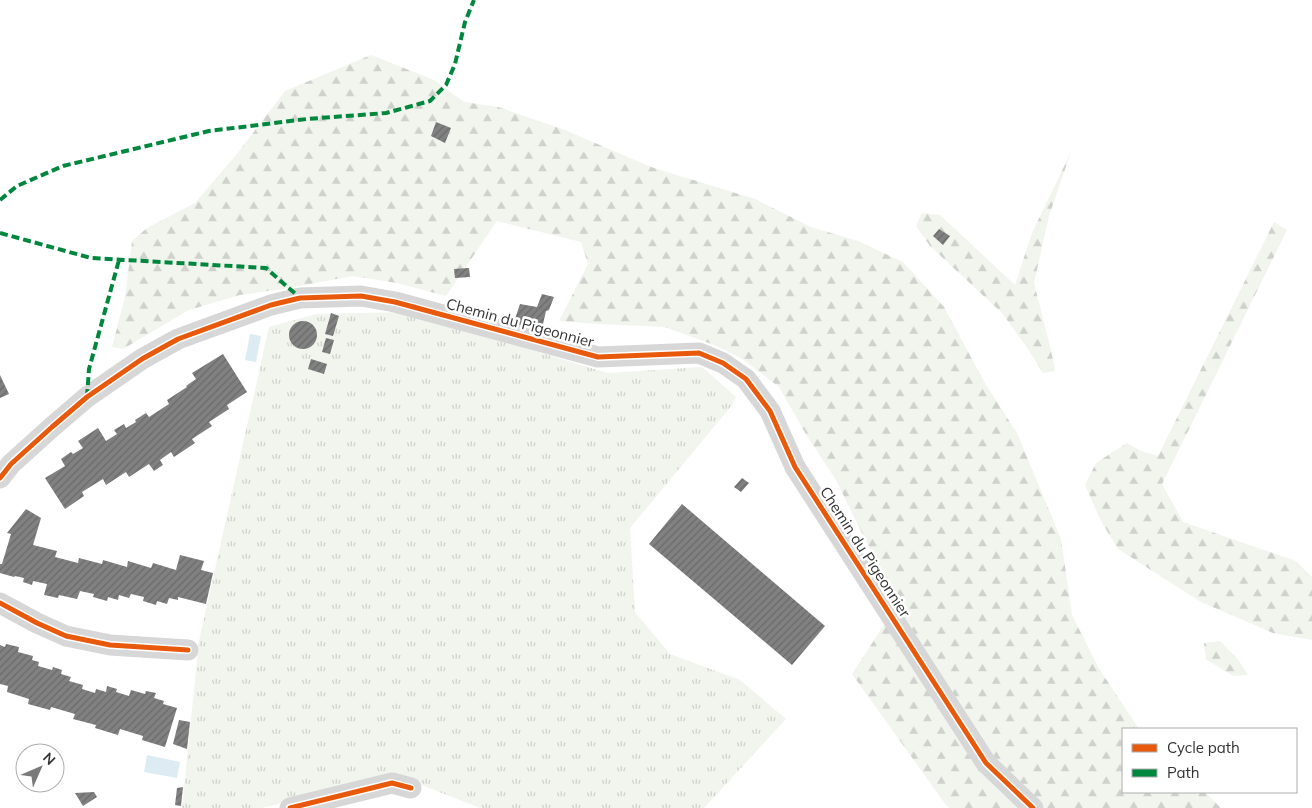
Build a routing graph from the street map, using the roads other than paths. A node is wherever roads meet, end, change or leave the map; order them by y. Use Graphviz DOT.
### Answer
graph roads {
  1 [pos="0,478"];
  2 [pos="0,603"];
  3 [pos="188,650"];
  4 [pos="411,788"];
  5 [pos="290,808"];
  6 [pos="1033,808"];
  1 -- 6 [label="street, Chemin du Pigeonnier"];
  2 -- 3 [label="street"];
  4 -- 5 [label="street"];
}
